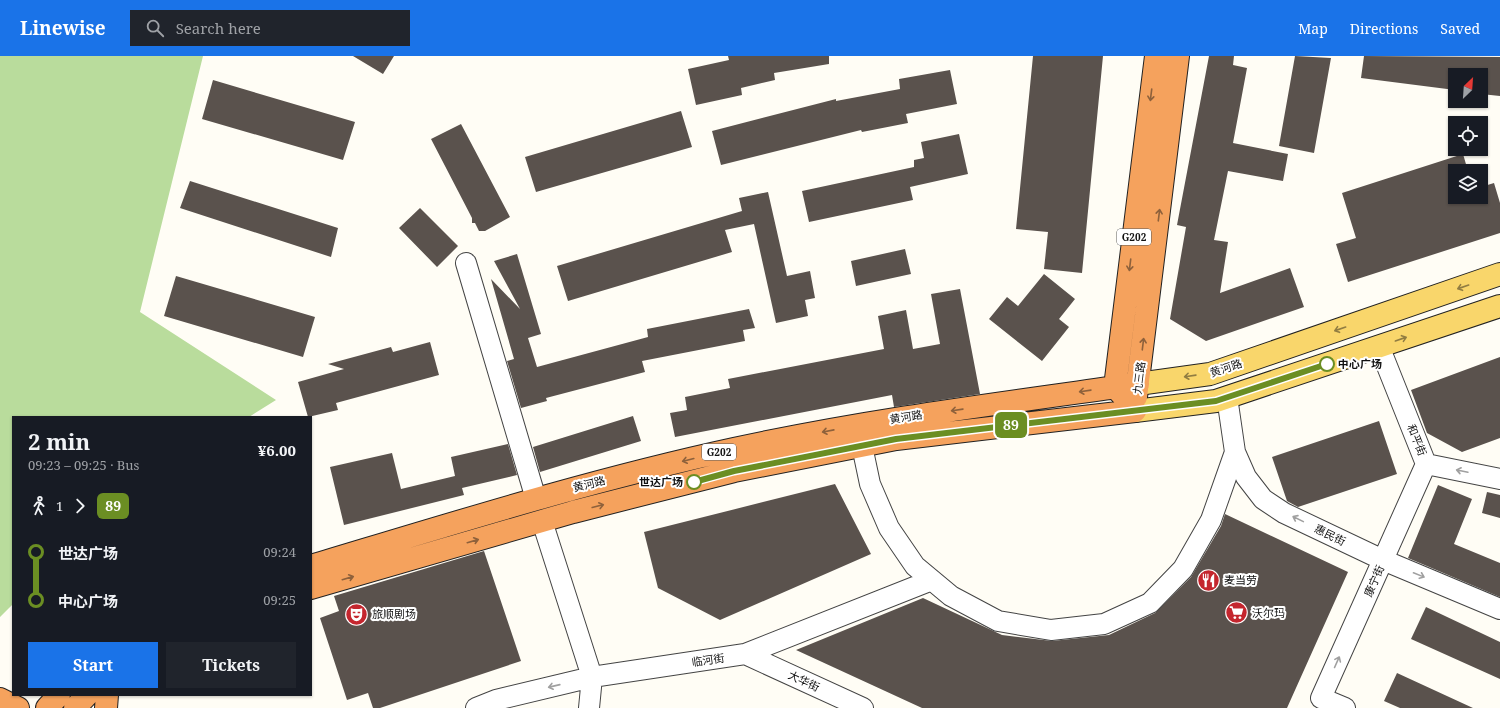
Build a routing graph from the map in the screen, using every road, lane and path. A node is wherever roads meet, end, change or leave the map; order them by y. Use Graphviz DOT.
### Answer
graph roads {
  1 [pos="1156,56"];
  2 [pos="1178,56"];
  3 [pos="466,263"];
  4 [pos="1500,274"];
  5 [pos="1500,306"];
  6 [pos="1379,346"];
  7 [pos="1138,384"];
  8 [pos="1115,387"];
  9 [pos="1228,397"];
  10 [pos="1135,411"];
  11 [pos="862,446"];
  12 [pos="1236,452"];
  13 [pos="1426,464"];
  14 [pos="1500,479"];
  15 [pos="536,499"];
  16 [pos="542,521"];
  17 [pos="1383,560"];
  18 [pos="312,566"];
  19 [pos="932,580"];
  20 [pos="312,588"];
  21 [pos="1500,609"];
  22 [pos="745,654"];
  23 [pos="592,676"];
  24 [pos="58,696"];
  25 [pos="86,696"];
  26 [pos="107,696"];
  27 [pos="0,699"];
  28 [pos="18,708"];
  29 [pos="47,708"];
  30 [pos="75,708"];
  31 [pos="106,708"];
  32 [pos="476,708"];
  33 [pos="589,708"];
  34 [pos="863,708"];
  35 [pos="1345,708"];
  1 -- 8 [label="highway, 九三路 / G202, one-way"];
  7 -- 2 [label="highway, 九三路 / G202, one-way"];
  3 -- 15 [label="street"];
  4 -- 7 [label="main road, 黄河路, one-way"];
  6 -- 5 [label="main road, 黄河路, one-way"];
  6 -- 9 [label="main road, 黄河路"];
  6 -- 13 [label="street, 和平街"];
  7 -- 8 [label="highway, 黄河路 / G202"];
  7 -- 10 [label="highway, 九三路 / G202"];
  8 -- 10 [label="highway, 九三路"];
  8 -- 15 [label="highway, 黄河路 / G202, one-way"];
  9 -- 10 [label="main road, 黄河路"];
  9 -- 12 [label="street, 惠民街"];
  10 -- 11 [label="highway, 黄河路 / G202"];
  16 -- 11 [label="highway, 黄河路 / G202, one-way"];
  11 -- 19 [label="street"];
  17 -- 12 [label="street, 惠民街, one-way"];
  12 -- 19 [label="street"];
  14 -- 13 [label="street, 和平街, one-way"];
  13 -- 17 [label="street, 康宁街"];
  15 -- 18 [label="highway, 黄河路 / G202"];
  20 -- 16 [label="highway, 黄河路 / G202, one-way"];
  16 -- 23 [label="street"];
  17 -- 21 [label="street, 惠民街, one-way"];
  35 -- 17 [label="street, 康宁街, one-way"];
  19 -- 22 [label="street, 临河街"];
  22 -- 23 [label="street, 临河街"];
  22 -- 34 [label="street, 大华街"];
  23 -- 32 [label="street, 临河街, one-way"];
  23 -- 33 [label="street"];
  24 -- 29 [label="highway"];
  25 -- 30 [label="highway"];
  26 -- 31 [label="highway"];
  27 -- 28 [label="highway"];
}
